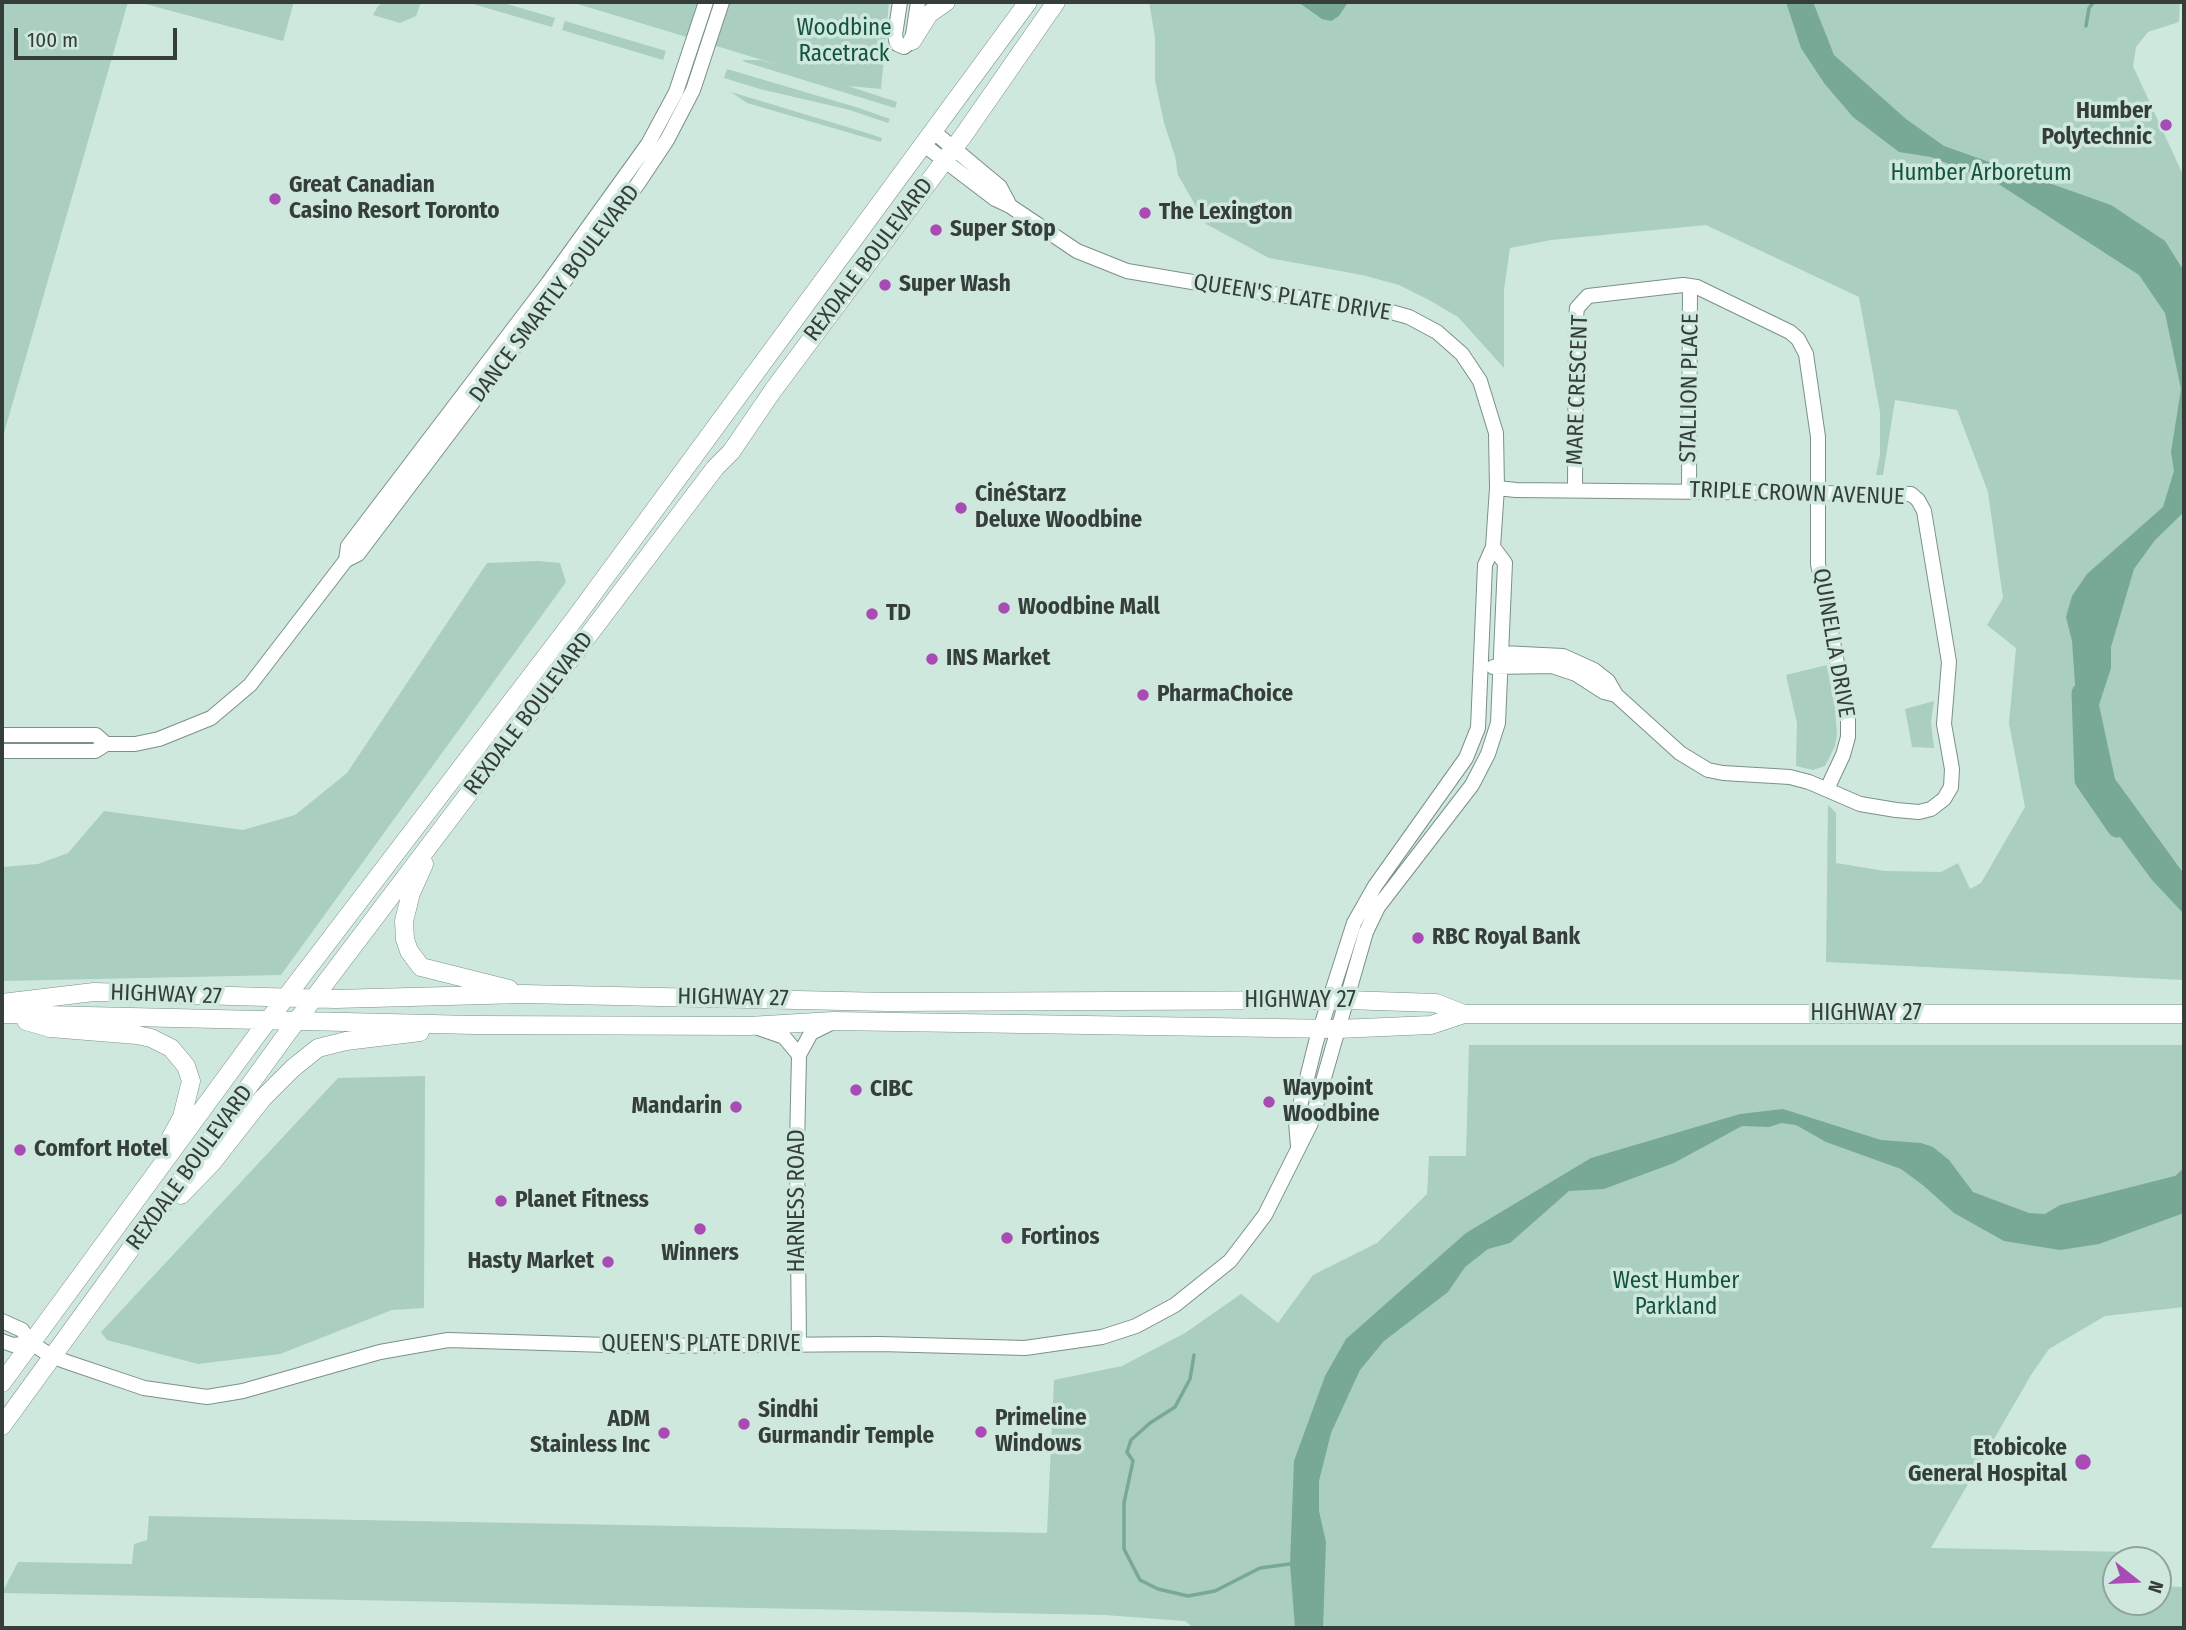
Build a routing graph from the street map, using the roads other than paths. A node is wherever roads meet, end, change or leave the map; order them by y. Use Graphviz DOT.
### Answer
graph roads {
  1 [pos="706,2"];
  2 [pos="722,2"];
  3 [pos="900,2"];
  4 [pos="918,2"];
  5 [pos="946,2"];
  6 [pos="1028,2"];
  7 [pos="1056,2"];
  8 [pos="912,41"];
  9 [pos="929,139"];
  10 [pos="948,154"];
  11 [pos="1690,286"];
  12 [pos="1497,488"];
  13 [pos="1575,489"];
  14 [pos="1689,491"];
  15 [pos="1819,492"];
  16 [pos="1493,547"];
  17 [pos="346,560"];
  18 [pos="1501,660"];
  19 [pos="1481,668"];
  20 [pos="2,735"];
  21 [pos="106,744"];
  22 [pos="2,751"];
  23 [pos="1827,789"];
  24 [pos="1418,826"];
  25 [pos="1432,836"];
  26 [pos="435,838"];
  27 [pos="523,994"];
  28 [pos="285,999"];
  29 [pos="314,999"];
  30 [pos="1338,1000"];
  31 [pos="2,1003"];
  32 [pos="2,1014"];
  33 [pos="1464,1014"];
  34 [pos="2184,1014"];
  35 [pos="297,1020"];
  36 [pos="268,1021"];
  37 [pos="833,1021"];
  38 [pos="474,1025"];
  39 [pos="748,1026"];
  40 [pos="1329,1029"];
  41 [pos="799,1055"];
  42 [pos="158,1170"];
  43 [pos="144,1232"];
  44 [pos="2,1321"];
  45 [pos="2,1340"];
  46 [pos="31,1343"];
  47 [pos="799,1346"];
  48 [pos="53,1357"];
  49 [pos="2,1383"];
  50 [pos="2,1426"];
  1 -- 17 [label="street, DANCE SMARTLY BOULEVARD"];
  2 -- 17 [label="street, DANCE SMARTLY BOULEVARD"];
  3 -- 8 [label="street"];
  4 -- 8 [label="street"];
  5 -- 8 [label="main road"];
  6 -- 9 [label="main road, REXDALE BOULEVARD"];
  7 -- 10 [label="main road, REXDALE BOULEVARD"];
  9 -- 10 [label="street, QUEEN'S PLATE DRIVE"];
  9 -- 28 [label="main road, REXDALE BOULEVARD"];
  10 -- 12 [label="street, QUEEN'S PLATE DRIVE"];
  10 -- 26 [label="main road, REXDALE BOULEVARD"];
  11 -- 13 [label="street, MARE CRESCENT"];
  11 -- 14 [label="street, STALLION PLACE"];
  11 -- 15 [label="street, MARE CRESCENT"];
  12 -- 13 [label="street, TRIPLE CROWN AVENUE"];
  12 -- 16 [label="street, QUEEN'S PLATE DRIVE"];
  13 -- 14 [label="street, TRIPLE CROWN AVENUE"];
  14 -- 15 [label="street, TRIPLE CROWN AVENUE"];
  15 -- 23 [label="street, QUINELLA DRIVE"];
  15 -- 23 [label="street, TRIPLE CROWN AVENUE"];
  16 -- 18 [label="street, QUEEN'S PLATE DRIVE"];
  16 -- 19 [label="street, QUEEN'S PLATE DRIVE"];
  17 -- 21 [label="street, DANCE SMARTLY BOULEVARD"];
  18 -- 19 [label="street, TRIPLE CROWN AVENUE"];
  18 -- 23 [label="street, TRIPLE CROWN AVENUE"];
  18 -- 25 [label="street, QUEEN'S PLATE DRIVE"];
  19 -- 24 [label="street, QUEEN'S PLATE DRIVE"];
  20 -- 21 [label="street, DANCE SMARTLY BOULEVARD"];
  21 -- 22 [label="street, DANCE SMARTLY BOULEVARD"];
  24 -- 25 [label="street"];
  24 -- 30 [label="street, QUEEN'S PLATE DRIVE"];
  25 -- 30 [label="street, QUEEN'S PLATE DRIVE"];
  26 -- 27 [label="main road"];
  26 -- 29 [label="main road, REXDALE BOULEVARD"];
  27 -- 29 [label="main road, HIGHWAY 27"];
  27 -- 30 [label="main road, HIGHWAY 27"];
  28 -- 29 [label="main road, HIGHWAY 27"];
  28 -- 31 [label="main road, HIGHWAY 27"];
  28 -- 36 [label="main road, REXDALE BOULEVARD"];
  29 -- 35 [label="main road, REXDALE BOULEVARD"];
  30 -- 33 [label="main road, HIGHWAY 27"];
  30 -- 40 [label="street, QUEEN'S PLATE DRIVE"];
  32 -- 36 [label="main road, HIGHWAY 27"];
  32 -- 42 [label="main road"];
  33 -- 34 [label="main road, HIGHWAY 27"];
  33 -- 40 [label="main road, HIGHWAY 27"];
  35 -- 36 [label="main road, HIGHWAY 27"];
  35 -- 38 [label="main road, HIGHWAY 27"];
  35 -- 43 [label="main road, REXDALE BOULEVARD"];
  36 -- 42 [label="main road, REXDALE BOULEVARD"];
  37 -- 39 [label="main road, HIGHWAY 27"];
  37 -- 40 [label="main road, HIGHWAY 27"];
  37 -- 41 [label="street"];
  38 -- 39 [label="main road, HIGHWAY 27"];
  38 -- 43 [label="main road"];
  39 -- 41 [label="street"];
  40 -- 47 [label="street, QUEEN'S PLATE DRIVE"];
  41 -- 47 [label="street, HARNESS ROAD"];
  42 -- 46 [label="main road, REXDALE BOULEVARD"];
  43 -- 48 [label="main road, REXDALE BOULEVARD"];
  44 -- 46 [label="street, QUEEN'S PLATE DRIVE"];
  45 -- 46 [label="street, QUEEN'S PLATE DRIVE"];
  46 -- 48 [label="street, QUEEN'S PLATE DRIVE"];
  46 -- 49 [label="main road, REXDALE BOULEVARD"];
  47 -- 48 [label="street, QUEEN'S PLATE DRIVE"];
  48 -- 50 [label="main road, REXDALE BOULEVARD"];
}
